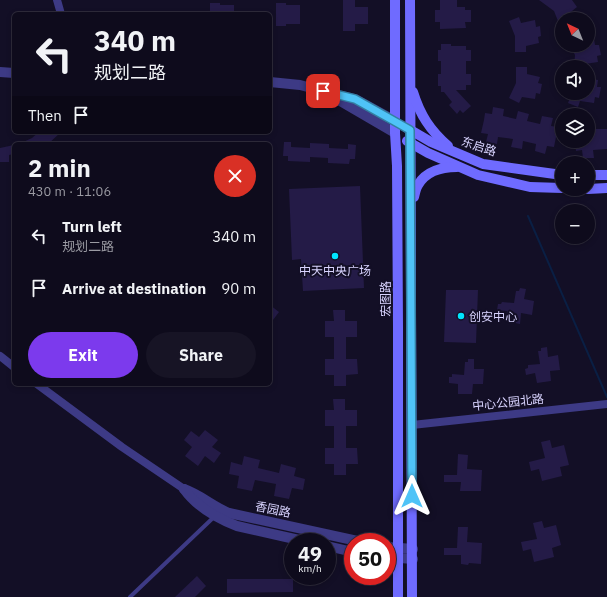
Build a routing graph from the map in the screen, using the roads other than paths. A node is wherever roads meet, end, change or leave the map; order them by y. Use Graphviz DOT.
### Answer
graph roads {
  1 [pos="56,0"];
  2 [pos="395,0"];
  3 [pos="410,0"];
  4 [pos="59,12"];
  5 [pos="0,72"];
  6 [pos="12,73"];
  7 [pos="272,82"];
  8 [pos="410,83"];
  9 [pos="323,91"];
  10 [pos="395,121"];
  11 [pos="410,130"];
  12 [pos="395,133"];
  13 [pos="410,143"];
  14 [pos="456,153"];
  15 [pos="459,167"];
  16 [pos="555,173"];
  17 [pos="595,175"];
  18 [pos="607,175"];
  19 [pos="555,188"];
  20 [pos="607,188"];
  21 [pos="595,189"];
  22 [pos="411,203"];
  23 [pos="0,356"];
  24 [pos="12,365"];
  25 [pos="40,386"];
  26 [pos="603,404"];
  27 [pos="412,425"];
  28 [pos="184,489"];
  29 [pos="217,512"];
  30 [pos="284,537"];
  31 [pos="344,538"];
  32 [pos="398,553"];
  33 [pos="413,554"];
  34 [pos="130,597"];
  35 [pos="398,597"];
  36 [pos="412,597"];
  1 -- 4 [label="street"];
  2 -- 10 [label="main road, 宏图路"];
  3 -- 8 [label="main road"];
  5 -- 6 [label="street"];
  7 -- 9 [label="street"];
  8 -- 11 [label="main road"];
  8 -- 14 [label="main road"];
  9 -- 10 [label="street"];
  9 -- 12 [label="street"];
  10 -- 11 [label="main road, 东启路"];
  10 -- 12 [label="main road, 宏图路"];
  11 -- 13 [label="main road"];
  11 -- 14 [label="main road, 东启路"];
  12 -- 13 [label="main road"];
  12 -- 32 [label="main road, 宏图路"];
  13 -- 15 [label="main road"];
  13 -- 22 [label="main road"];
  14 -- 16 [label="main road, 东启路"];
  15 -- 19 [label="main road"];
  15 -- 22 [label="main road"];
  17 -- 18 [label="main road"];
  20 -- 21 [label="main road"];
  22 -- 27 [label="main road"];
  23 -- 24 [label="street"];
  25 -- 28 [label="street, 香园路"];
  26 -- 27 [label="street, 中心公园北路"];
  27 -- 33 [label="main road"];
  28 -- 29 [label="street, 香园路"];
  29 -- 30 [label="street, 香园路"];
  29 -- 31 [label="street, 香园路"];
  29 -- 34 [label="lane"];
  32 -- 33 [label="street"];
  32 -- 35 [label="main road, 宏图路"];
  33 -- 36 [label="main road"];
}
